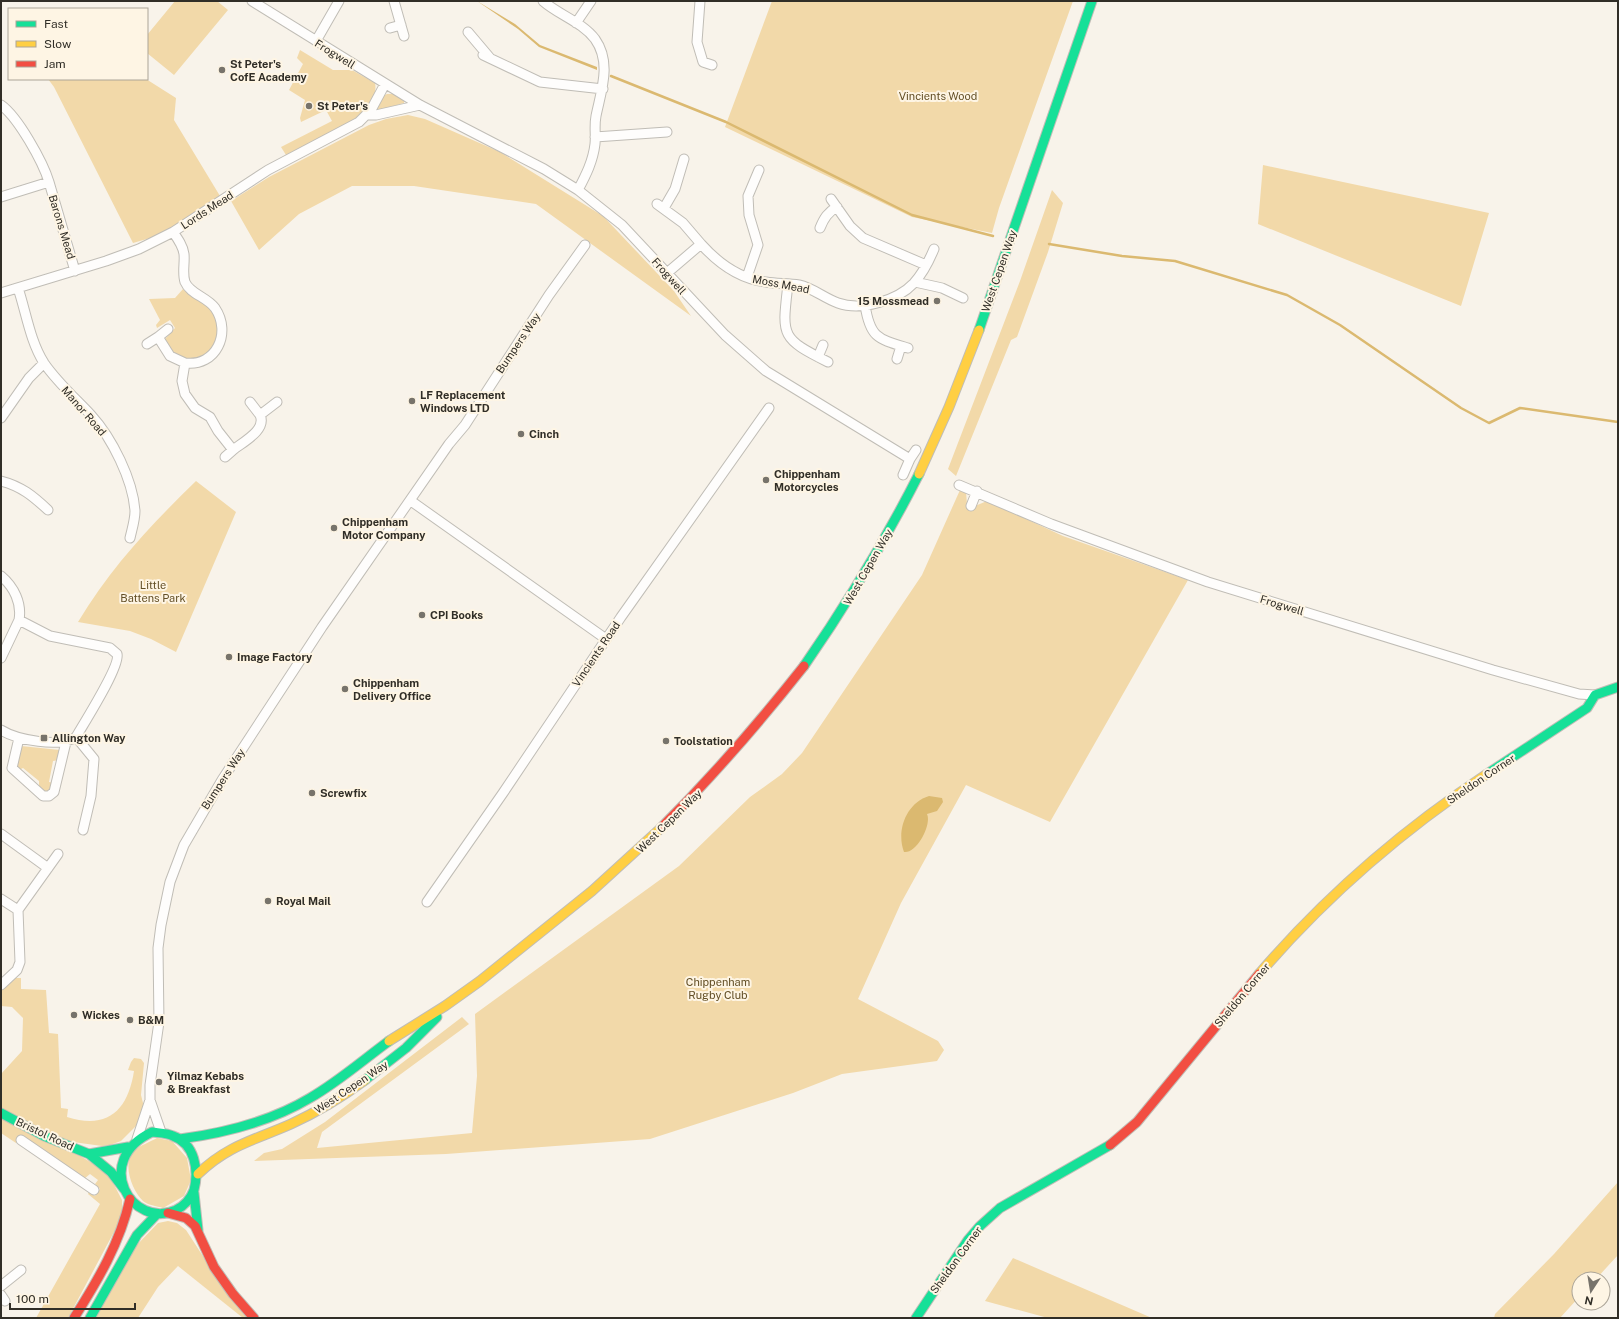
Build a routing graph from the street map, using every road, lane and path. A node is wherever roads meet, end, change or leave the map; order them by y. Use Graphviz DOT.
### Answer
graph roads {
  1 [pos="252,1"];
  2 [pos="339,1"];
  3 [pos="394,1"];
  4 [pos="543,1"];
  5 [pos="591,1"];
  6 [pos="700,1"];
  7 [pos="1092,1"];
  8 [pos="576,23"];
  9 [pos="401,25"];
  10 [pos="390,28"];
  11 [pos="468,32"];
  12 [pos="404,36"];
  13 [pos="316,41"];
  14 [pos="704,65"];
  15 [pos="385,84"];
  16 [pos="603,89"];
  17 [pos="1,105"];
  18 [pos="420,105"];
  19 [pos="367,115"];
  20 [pos="667,132"];
  21 [pos="595,137"];
  22 [pos="686,165"];
  23 [pos="759,170"];
  24 [pos="49,182"];
  25 [pos="578,190"];
  26 [pos="1,197"];
  27 [pos="831,199"];
  28 [pos="837,207"];
  29 [pos="820,228"];
  30 [pos="173,232"];
  31 [pos="701,244"];
  32 [pos="586,245"];
  33 [pos="934,249"];
  34 [pos="926,265"];
  35 [pos="75,271"];
  36 [pos="667,273"];
  37 [pos="747,277"];
  38 [pos="915,282"];
  39 [pos="788,284"];
  40 [pos="18,288"];
  41 [pos="1,293"];
  42 [pos="962,298"];
  43 [pos="865,305"];
  44 [pos="168,329"];
  45 [pos="158,336"];
  46 [pos="147,344"];
  47 [pos="823,345"];
  48 [pos="818,357"];
  49 [pos="897,359"];
  50 [pos="828,362"];
  51 [pos="44,363"];
  52 [pos="185,363"];
  53 [pos="250,402"];
  54 [pos="277,402"];
  55 [pos="769,408"];
  56 [pos="260,414"];
  57 [pos="1,418"];
  58 [pos="233,450"];
  59 [pos="916,450"];
  60 [pos="225,457"];
  61 [pos="910,459"];
  62 [pos="903,475"];
  63 [pos="1,481"];
  64 [pos="959,485"];
  65 [pos="977,491"];
  66 [pos="411,501"];
  67 [pos="971,506"];
  68 [pos="48,510"];
  69 [pos="130,538"];
  70 [pos="1,576"];
  71 [pos="19,620"];
  72 [pos="606,639"];
  73 [pos="1,658"];
  74 [pos="1618,687"];
  75 [pos="1595,695"];
  76 [pos="1,730"];
  77 [pos="76,737"];
  78 [pos="18,738"];
  79 [pos="66,742"];
  80 [pos="83,830"];
  81 [pos="1,834"];
  82 [pos="58,854"];
  83 [pos="48,868"];
  84 [pos="1,899"];
  85 [pos="427,902"];
  86 [pos="18,910"];
  87 [pos="1,985"];
  88 [pos="449,1004"];
  89 [pos="150,1100"];
  90 [pos="1,1113"];
  91 [pos="161,1132"];
  92 [pos="52,1139"];
  93 [pos="180,1139"];
  94 [pos="22,1140"];
  95 [pos="136,1140"];
  96 [pos="128,1147"];
  97 [pos="89,1154"];
  98 [pos="43,1155"];
  99 [pos="198,1174"];
  100 [pos="91,1184"];
  101 [pos="125,1189"];
  102 [pos="194,1193"];
  103 [pos="130,1199"];
  104 [pos="168,1213"];
  105 [pos="157,1214"];
  106 [pos="198,1230"];
  107 [pos="21,1270"];
  108 [pos="4,1284"];
  109 [pos="74,1318"];
  110 [pos="90,1318"];
  111 [pos="254,1318"];
  112 [pos="916,1318"];
  1 -- 13 [label="street, Frogwell"];
  2 -- 13 [label="street"];
  3 -- 9 [label="street"];
  4 -- 8 [label="street"];
  5 -- 8 [label="street"];
  6 -- 14 [label="street"];
  7 -- 88 [label="main road, West Cepen Way"];
  8 -- 16 [label="street"];
  9 -- 10 [label="street"];
  9 -- 12 [label="street"];
  11 -- 16 [label="street"];
  13 -- 15 [label="street, Frogwell"];
  15 -- 18 [label="street, Frogwell"];
  15 -- 19 [label="street, Lords Mead"];
  16 -- 21 [label="street"];
  17 -- 24 [label="street, Barons Mead"];
  18 -- 19 [label="street"];
  18 -- 25 [label="street, Frogwell"];
  19 -- 30 [label="street, Lords Mead"];
  20 -- 21 [label="street"];
  21 -- 25 [label="street"];
  22 -- 31 [label="street, Moss Mead"];
  23 -- 37 [label="street"];
  24 -- 26 [label="street, Barons Mead"];
  24 -- 35 [label="street, Barons Mead"];
  25 -- 36 [label="street, Frogwell"];
  27 -- 28 [label="street"];
  28 -- 29 [label="street"];
  28 -- 34 [label="street"];
  30 -- 35 [label="street, Lords Mead"];
  30 -- 52 [label="street"];
  31 -- 36 [label="street"];
  31 -- 37 [label="street, Moss Mead"];
  32 -- 66 [label="street, Bumpers Way"];
  33 -- 34 [label="street, Moss Mead"];
  34 -- 38 [label="street, Moss Mead"];
  35 -- 40 [label="street, Lords Mead"];
  36 -- 61 [label="street, Frogwell"];
  37 -- 39 [label="street, Moss Mead"];
  38 -- 42 [label="street"];
  38 -- 43 [label="street, Moss Mead"];
  39 -- 43 [label="street, Moss Mead"];
  39 -- 48 [label="street"];
  40 -- 41 [label="street, Lords Mead"];
  40 -- 51 [label="street, Manor Road"];
  43 -- 49 [label="street"];
  44 -- 45 [label="street"];
  45 -- 46 [label="street"];
  45 -- 52 [label="street"];
  47 -- 48 [label="street"];
  48 -- 50 [label="street"];
  51 -- 57 [label="street"];
  51 -- 69 [label="street, Manor Road"];
  52 -- 58 [label="street"];
  53 -- 56 [label="street"];
  54 -- 56 [label="street"];
  55 -- 72 [label="street, Vincients Road"];
  56 -- 58 [label="street"];
  58 -- 60 [label="street"];
  59 -- 61 [label="street"];
  61 -- 62 [label="street"];
  63 -- 68 [label="street"];
  64 -- 65 [label="street, Frogwell"];
  65 -- 67 [label="street"];
  65 -- 75 [label="street, Frogwell"];
  66 -- 72 [label="street"];
  66 -- 89 [label="street, Bumpers Way"];
  70 -- 71 [label="street"];
  71 -- 73 [label="street"];
  71 -- 77 [label="street"];
  72 -- 85 [label="street, Vincients Road"];
  74 -- 75 [label="main road"];
  75 -- 112 [label="main road, Sheldon Corner"];
  76 -- 78 [label="street"];
  77 -- 79 [label="street"];
  77 -- 80 [label="street"];
  78 -- 79 [label="street"];
  78 -- 79 [label="street"];
  81 -- 83 [label="street"];
  82 -- 83 [label="street"];
  83 -- 86 [label="street"];
  84 -- 86 [label="street"];
  86 -- 87 [label="street"];
  88 -- 93 [label="main road, West Cepen Way"];
  88 -- 99 [label="main road, West Cepen Way"];
  89 -- 91 [label="street, Bumpers Way"];
  89 -- 95 [label="street, Bumpers Way"];
  90 -- 92 [label="main road, Bristol Road"];
  91 -- 93 [label="main road"];
  91 -- 95 [label="main road"];
  92 -- 97 [label="main road, Bristol Road"];
  92 -- 98 [label="street"];
  93 -- 99 [label="main road"];
  94 -- 98 [label="street"];
  95 -- 96 [label="main road"];
  96 -- 97 [label="main road"];
  96 -- 101 [label="main road"];
  97 -- 101 [label="main road, Bristol Road"];
  98 -- 100 [label="street"];
  99 -- 102 [label="main road"];
  101 -- 103 [label="main road"];
  102 -- 104 [label="main road"];
  102 -- 106 [label="main road"];
  103 -- 105 [label="main road"];
  103 -- 109 [label="main road"];
  104 -- 105 [label="main road"];
  104 -- 106 [label="main road"];
  105 -- 110 [label="main road"];
  106 -- 111 [label="main road"];
  107 -- 108 [label="street"];
}
